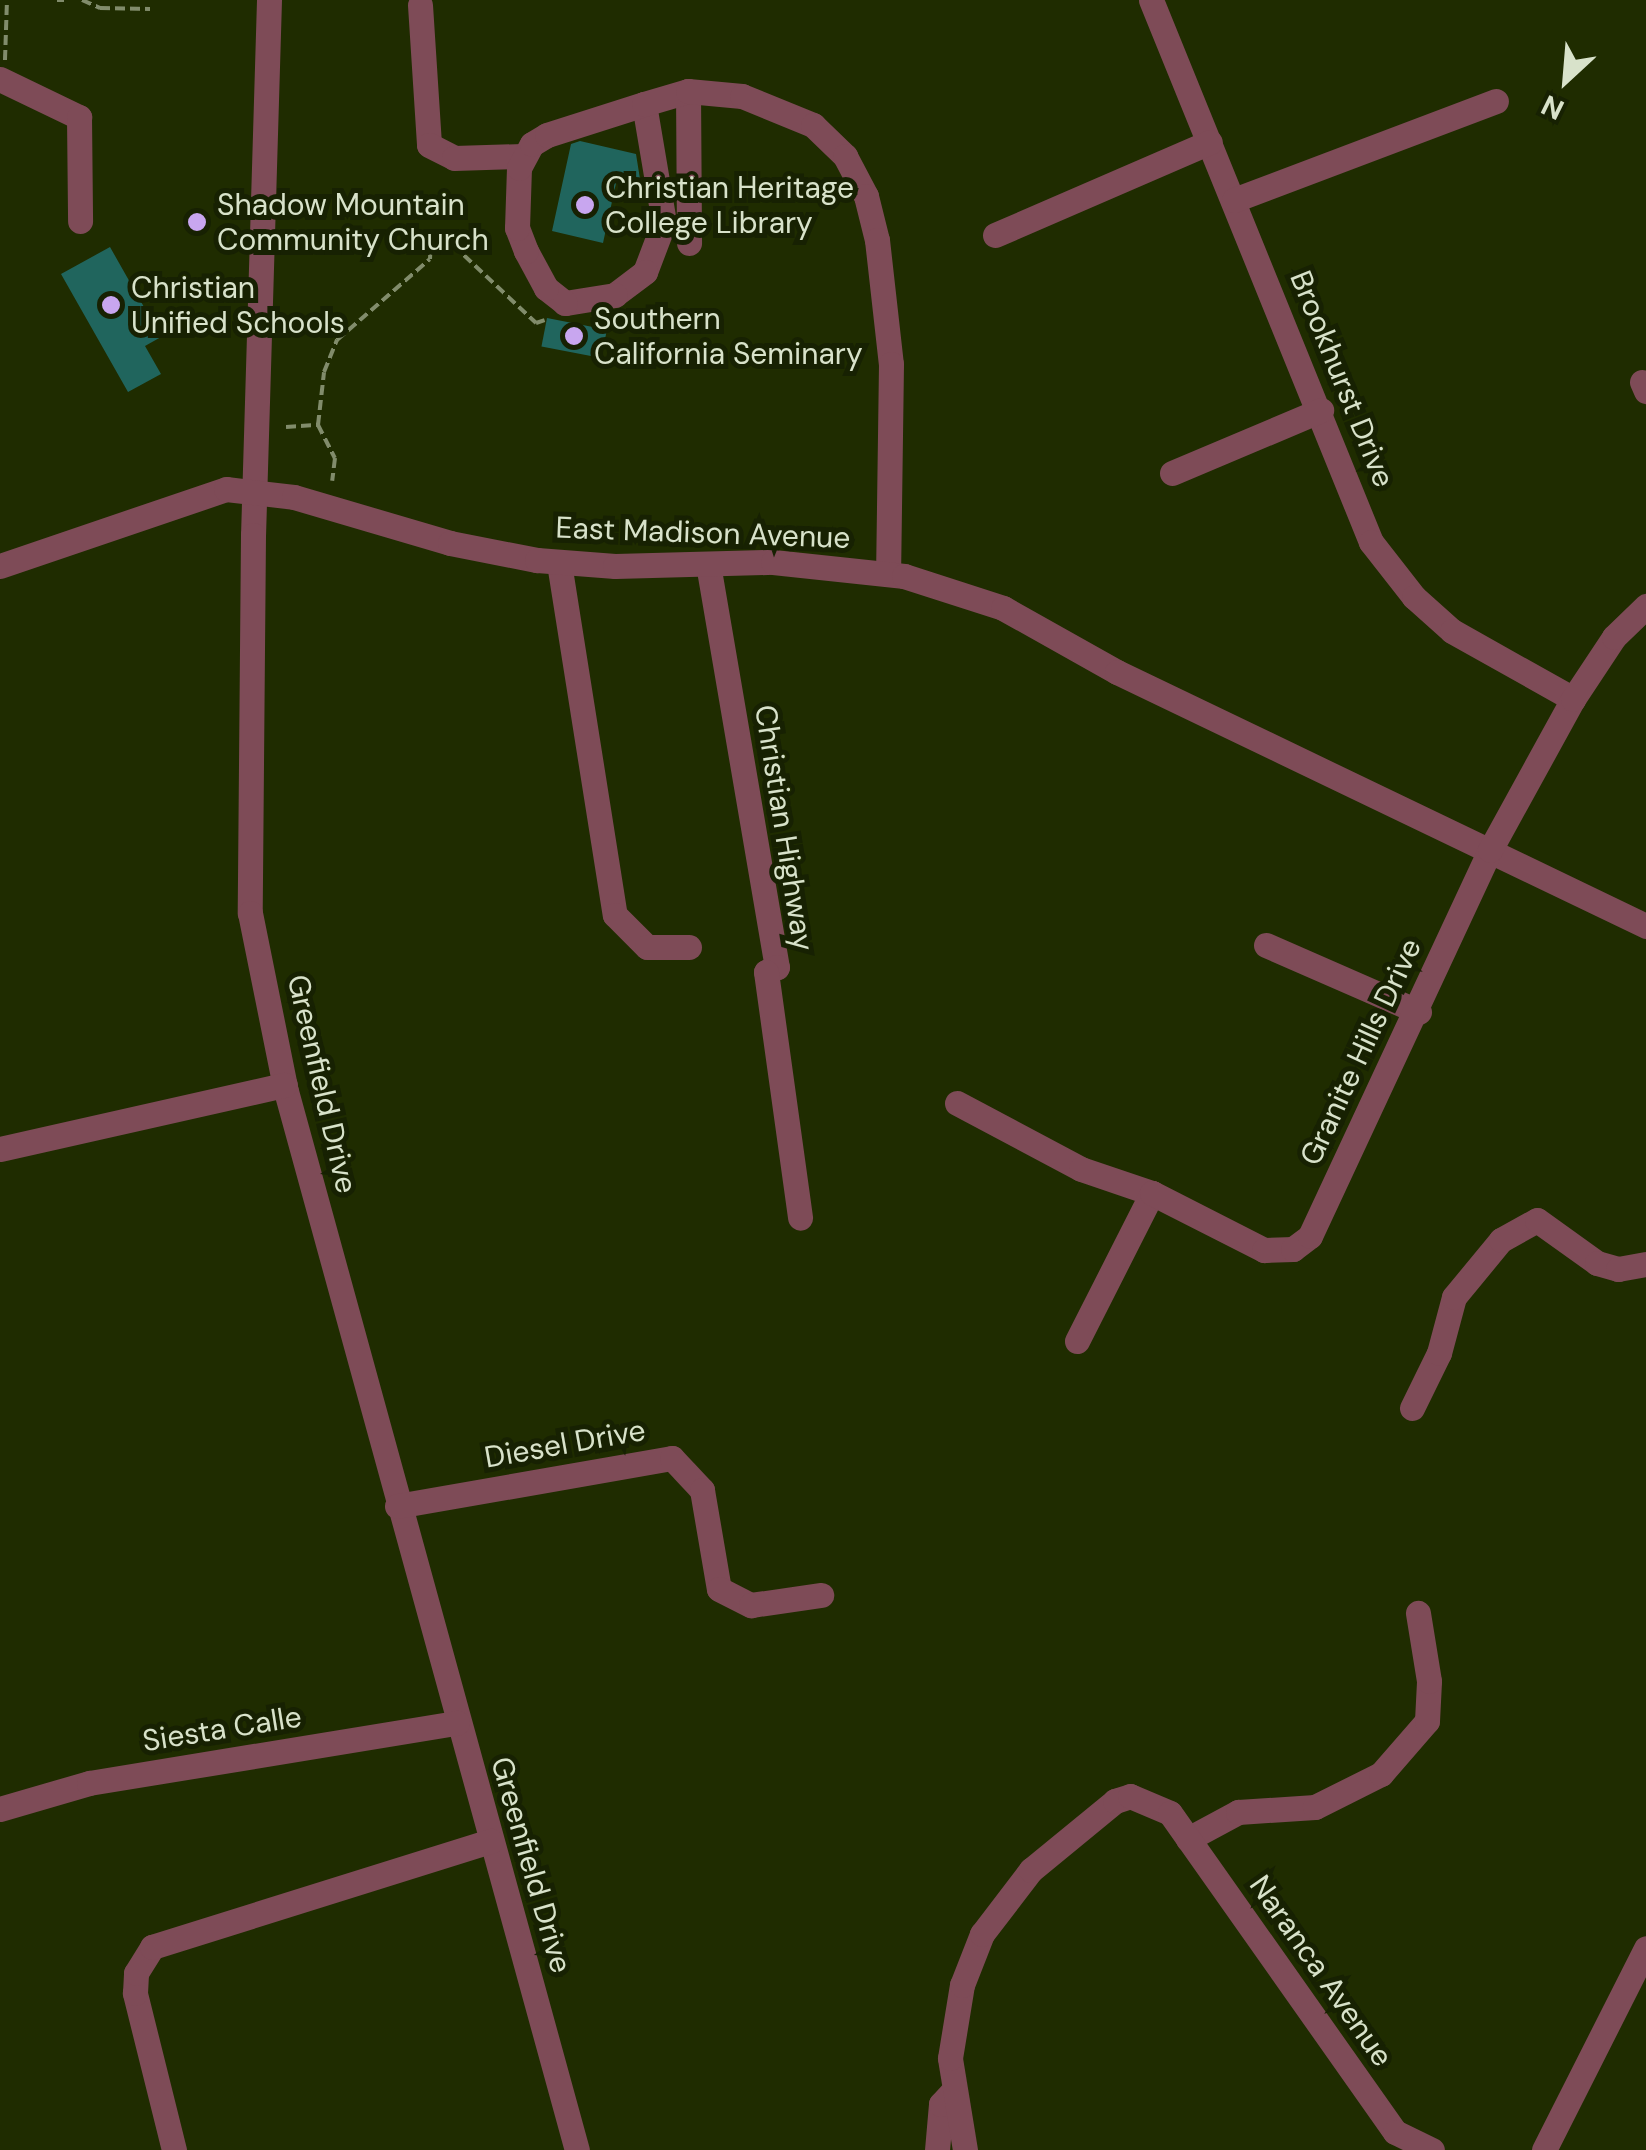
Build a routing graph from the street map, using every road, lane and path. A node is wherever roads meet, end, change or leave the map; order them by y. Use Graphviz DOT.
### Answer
graph roads {
  1 [pos="7,0"];
  2 [pos="82,0"];
  3 [pos="270,0"];
  4 [pos="1151,0"];
  5 [pos="420,5"];
  6 [pos="150,9"];
  7 [pos="2,80"];
  8 [pos="688,90"];
  9 [pos="1496,101"];
  10 [pos="644,104"];
  11 [pos="1210,142"];
  12 [pos="522,156"];
  13 [pos="1234,200"];
  14 [pos="80,221"];
  15 [pos="995,234"];
  16 [pos="689,243"];
  17 [pos="545,320"];
  18 [pos="1321,410"];
  19 [pos="318,425"];
  20 [pos="286,427"];
  21 [pos="1172,473"];
  22 [pos="332,481"];
  23 [pos="254,491"];
  24 [pos="559,563"];
  25 [pos="708,564"];
  26 [pos="0,566"];
  27 [pos="888,574"];
  28 [pos="1643,613"];
  29 [pos="1573,699"];
  30 [pos="1490,850"];
  31 [pos="1646,926"];
  32 [pos="1266,944"];
  33 [pos="689,947"];
  34 [pos="1419,1012"];
  35 [pos="285,1085"];
  36 [pos="958,1103"];
  37 [pos="0,1149"];
  38 [pos="1152,1194"];
  39 [pos="800,1218"];
  40 [pos="1646,1264"];
  41 [pos="1077,1341"];
  42 [pos="1412,1408"];
  43 [pos="397,1506"];
  44 [pos="821,1595"];
  45 [pos="1418,1613"];
  46 [pos="457,1724"];
  47 [pos="0,1808"];
  48 [pos="1188,1839"];
  49 [pos="491,1841"];
  50 [pos="1646,1948"];
  51 [pos="953,2090"];
  52 [pos="174,2150"];
  53 [pos="577,2150"];
  54 [pos="937,2150"];
  55 [pos="965,2150"];
  56 [pos="1432,2150"];
  57 [pos="1544,2150"];
  1 -- 7 [label="path"];
  2 -- 6 [label="path"];
  3 -- 23 [label="street, Greenfield Drive"];
  4 -- 11 [label="street, Brookhurst Drive"];
  5 -- 12 [label="street"];
  7 -- 14 [label="street"];
  8 -- 10 [label="street"];
  8 -- 16 [label="street"];
  8 -- 27 [label="street"];
  9 -- 13 [label="street"];
  10 -- 12 [label="street"];
  10 -- 12 [label="street"];
  11 -- 13 [label="street, Brookhurst Drive"];
  11 -- 15 [label="street"];
  13 -- 18 [label="street, Brookhurst Drive"];
  17 -- 19 [label="path"];
  18 -- 21 [label="street"];
  18 -- 29 [label="street, Brookhurst Drive"];
  19 -- 20 [label="path"];
  19 -- 22 [label="path"];
  23 -- 24 [label="street, East Madison Avenue"];
  23 -- 26 [label="street, East Madison Avenue"];
  23 -- 35 [label="street, Greenfield Drive"];
  24 -- 25 [label="street, East Madison Avenue"];
  24 -- 33 [label="street"];
  25 -- 27 [label="street, East Madison Avenue"];
  25 -- 39 [label="street, Christian Highway"];
  27 -- 30 [label="street, East Madison Avenue"];
  28 -- 29 [label="street, Granite Hills Drive"];
  29 -- 30 [label="street, Granite Hills Drive"];
  30 -- 31 [label="street, East Madison Avenue"];
  30 -- 34 [label="street, Granite Hills Drive"];
  32 -- 34 [label="street"];
  34 -- 38 [label="street, Granite Hills Drive"];
  35 -- 37 [label="street"];
  35 -- 43 [label="street, Greenfield Drive"];
  36 -- 38 [label="street, Granite Hills Drive"];
  38 -- 41 [label="street"];
  40 -- 42 [label="street"];
  43 -- 44 [label="street, Diesel Drive"];
  43 -- 46 [label="street, Greenfield Drive"];
  45 -- 48 [label="street"];
  46 -- 47 [label="street, Siesta Calle"];
  46 -- 49 [label="street, Greenfield Drive"];
  48 -- 51 [label="street, Naranca Avenue"];
  48 -- 56 [label="street, Naranca Avenue"];
  49 -- 52 [label="street"];
  49 -- 53 [label="street, Greenfield Drive"];
  50 -- 57 [label="street"];
  51 -- 54 [label="street"];
  51 -- 55 [label="street"];
}
